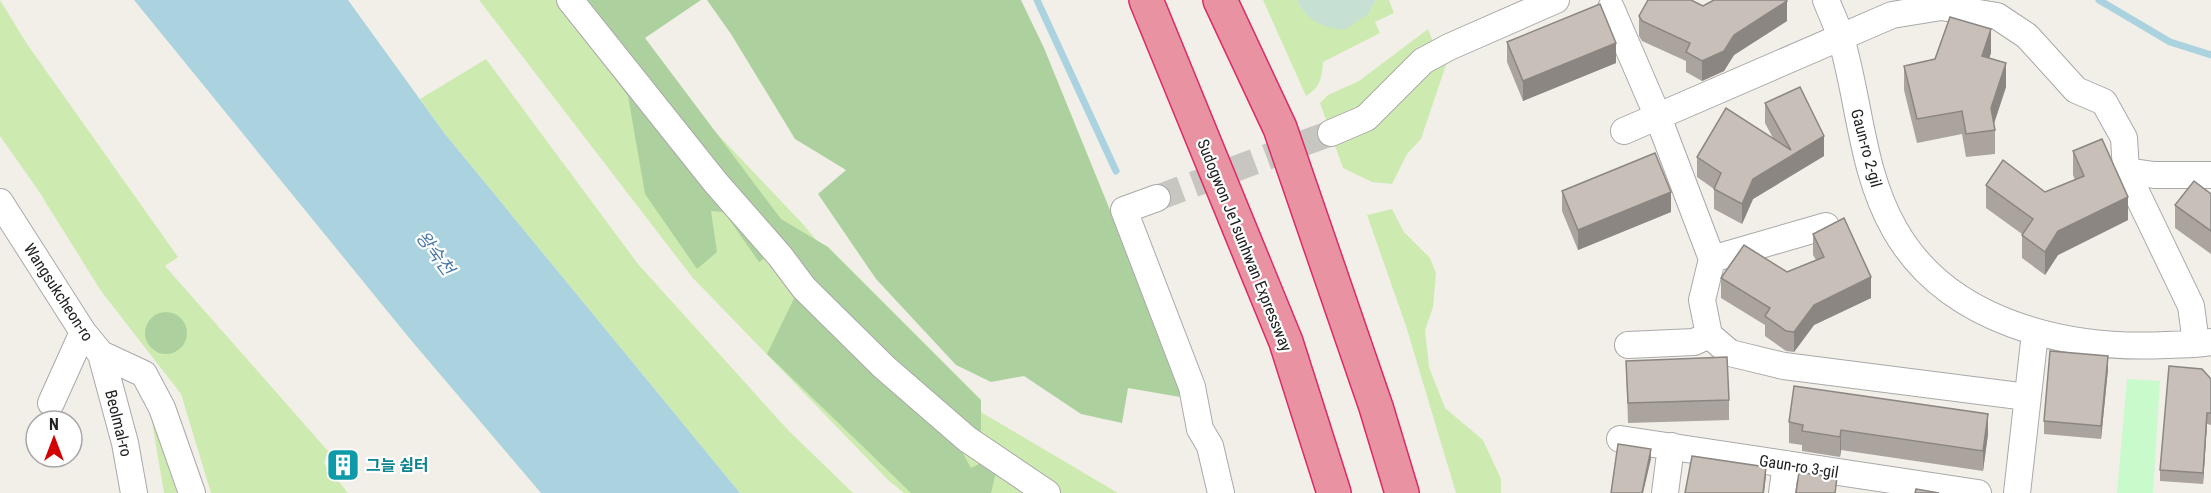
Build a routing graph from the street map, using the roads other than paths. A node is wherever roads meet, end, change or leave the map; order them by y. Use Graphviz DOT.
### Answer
graph roads {
  1 [pos="570,0"];
  2 [pos="1146,0"];
  3 [pos="1220,0"];
  4 [pos="1556,0"];
  5 [pos="1826,0"];
  6 [pos="1611,8"];
  7 [pos="1841,38"];
  8 [pos="1658,117"];
  9 [pos="1624,131"];
  10 [pos="1330,133"];
  11 [pos="2127,171"];
  12 [pos="2211,175"];
  13 [pos="1157,198"];
  14 [pos="0,202"];
  15 [pos="1826,226"];
  16 [pos="1712,259"];
  17 [pos="83,332"];
  18 [pos="2035,333"];
  19 [pos="1709,335"];
  20 [pos="2204,342"];
  21 [pos="1628,345"];
  22 [pos="101,354"];
  23 [pos="2027,397"];
  24 [pos="51,403"];
  25 [pos="1620,439"];
  26 [pos="1671,446"];
  27 [pos="1786,464"];
  28 [pos="1901,487"];
  29 [pos="134,493"];
  30 [pos="192,493"];
  31 [pos="1047,493"];
  32 [pos="1221,493"];
  33 [pos="1334,493"];
  34 [pos="1402,493"];
  35 [pos="1665,493"];
  36 [pos="1782,493"];
  37 [pos="1978,493"];
  38 [pos="2017,493"];
  1 -- 31 [label="street"];
  2 -- 33 [label="highway, Sudogwon Je1sunhwan Expressway"];
  3 -- 34 [label="highway"];
  4 -- 10 [label="street"];
  5 -- 7 [label="street, Gaun-ro 2-gil"];
  6 -- 8 [label="street"];
  7 -- 8 [label="street"];
  7 -- 11 [label="street"];
  7 -- 18 [label="street, Gaun-ro 2-gil"];
  8 -- 9 [label="street"];
  8 -- 16 [label="street"];
  11 -- 12 [label="street"];
  11 -- 20 [label="street"];
  13 -- 32 [label="street"];
  14 -- 17 [label="street, Wangsukcheon-ro"];
  15 -- 16 [label="street"];
  16 -- 19 [label="street"];
  17 -- 22 [label="street, Wangsukcheon-ro"];
  17 -- 24 [label="street"];
  18 -- 20 [label="street, Gaun-ro 2-gil"];
  18 -- 23 [label="street"];
  19 -- 21 [label="street"];
  19 -- 23 [label="street"];
  22 -- 29 [label="street, Beolmal-ro"];
  22 -- 30 [label="street, Wangsukcheon-ro"];
  23 -- 38 [label="street"];
  25 -- 26 [label="street, Gaun-ro 3-gil"];
  26 -- 27 [label="street, Gaun-ro 3-gil"];
  26 -- 35 [label="street"];
  27 -- 28 [label="street, Gaun-ro 3-gil"];
  27 -- 36 [label="street"];
  28 -- 37 [label="street, Gaun-ro 3-gil"];
}
